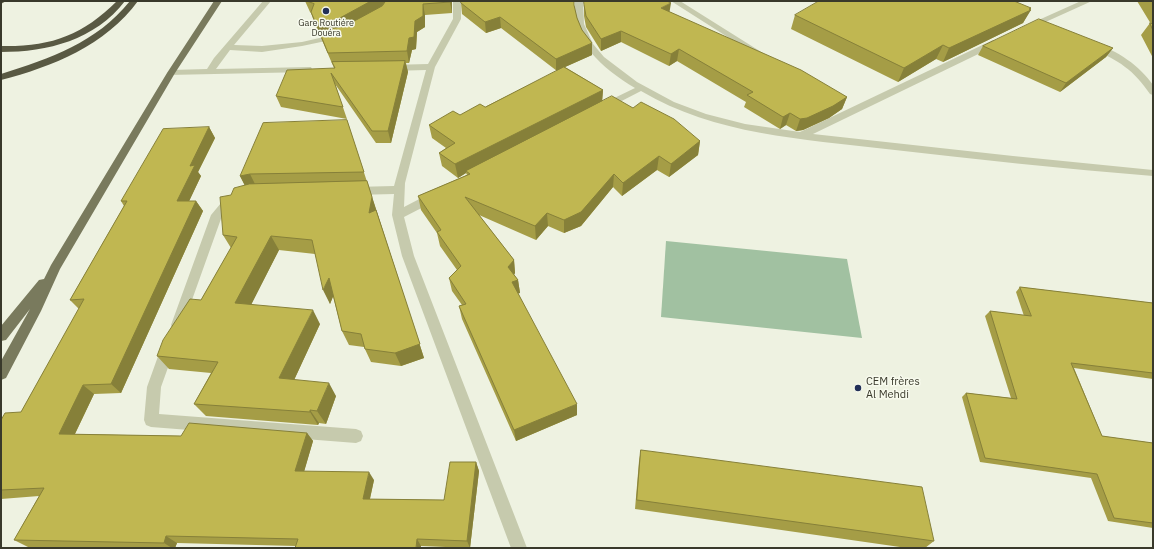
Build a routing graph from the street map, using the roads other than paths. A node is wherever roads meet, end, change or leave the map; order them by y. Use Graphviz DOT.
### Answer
graph roads {
  1 [pos="121,1"];
  2 [pos="134,1"];
  3 [pos="218,1"];
  4 [pos="266,1"];
  5 [pos="457,1"];
  6 [pos="579,1"];
  7 [pos="675,1"];
  8 [pos="1088,1"];
  9 [pos="1033,21"];
  10 [pos="1050,28"];
  11 [pos="1022,29"];
  12 [pos="345,34"];
  13 [pos="1001,39"];
  14 [pos="1084,42"];
  15 [pos="229,47"];
  16 [pos="1,49"];
  17 [pos="768,58"];
  18 [pos="431,67"];
  19 [pos="384,68"];
  20 [pos="320,69"];
  21 [pos="171,72"];
  22 [pos="210,72"];
  23 [pos="1,77"];
  24 [pos="642,88"];
  25 [pos="1153,92"];
  26 [pos="593,113"];
  27 [pos="803,135"];
  28 [pos="1153,173"];
  29 [pos="399,190"];
  30 [pos="344,191"];
  31 [pos="440,193"];
  32 [pos="244,197"];
  33 [pos="398,215"];
  34 [pos="55,268"];
  35 [pos="1,336"];
  36 [pos="1,374"];
  37 [pos="356,436"];
  38 [pos="519,548"];
  1 -- 16 [label="highway"];
  2 -- 23 [label="highway"];
  3 -- 21 [label="main road"];
  4 -- 15 [label="street"];
  5 -- 18 [label="street"];
  6 -- 24 [label="street"];
  7 -- 17 [label="street"];
  8 -- 9 [label="street"];
  9 -- 10 [label="street"];
  9 -- 11 [label="street"];
  12 -- 15 [label="street"];
  13 -- 27 [label="street"];
  14 -- 25 [label="street"];
  15 -- 22 [label="street"];
  18 -- 19 [label="street"];
  18 -- 29 [label="street"];
  20 -- 22 [label="street"];
  21 -- 22 [label="street"];
  21 -- 34 [label="main road"];
  24 -- 26 [label="street"];
  24 -- 27 [label="street"];
  27 -- 28 [label="street"];
  29 -- 30 [label="street"];
  29 -- 33 [label="street"];
  31 -- 33 [label="street"];
  32 -- 37 [label="street"];
  33 -- 38 [label="street"];
  34 -- 35 [label="main road"];
  34 -- 36 [label="main road"];
}
